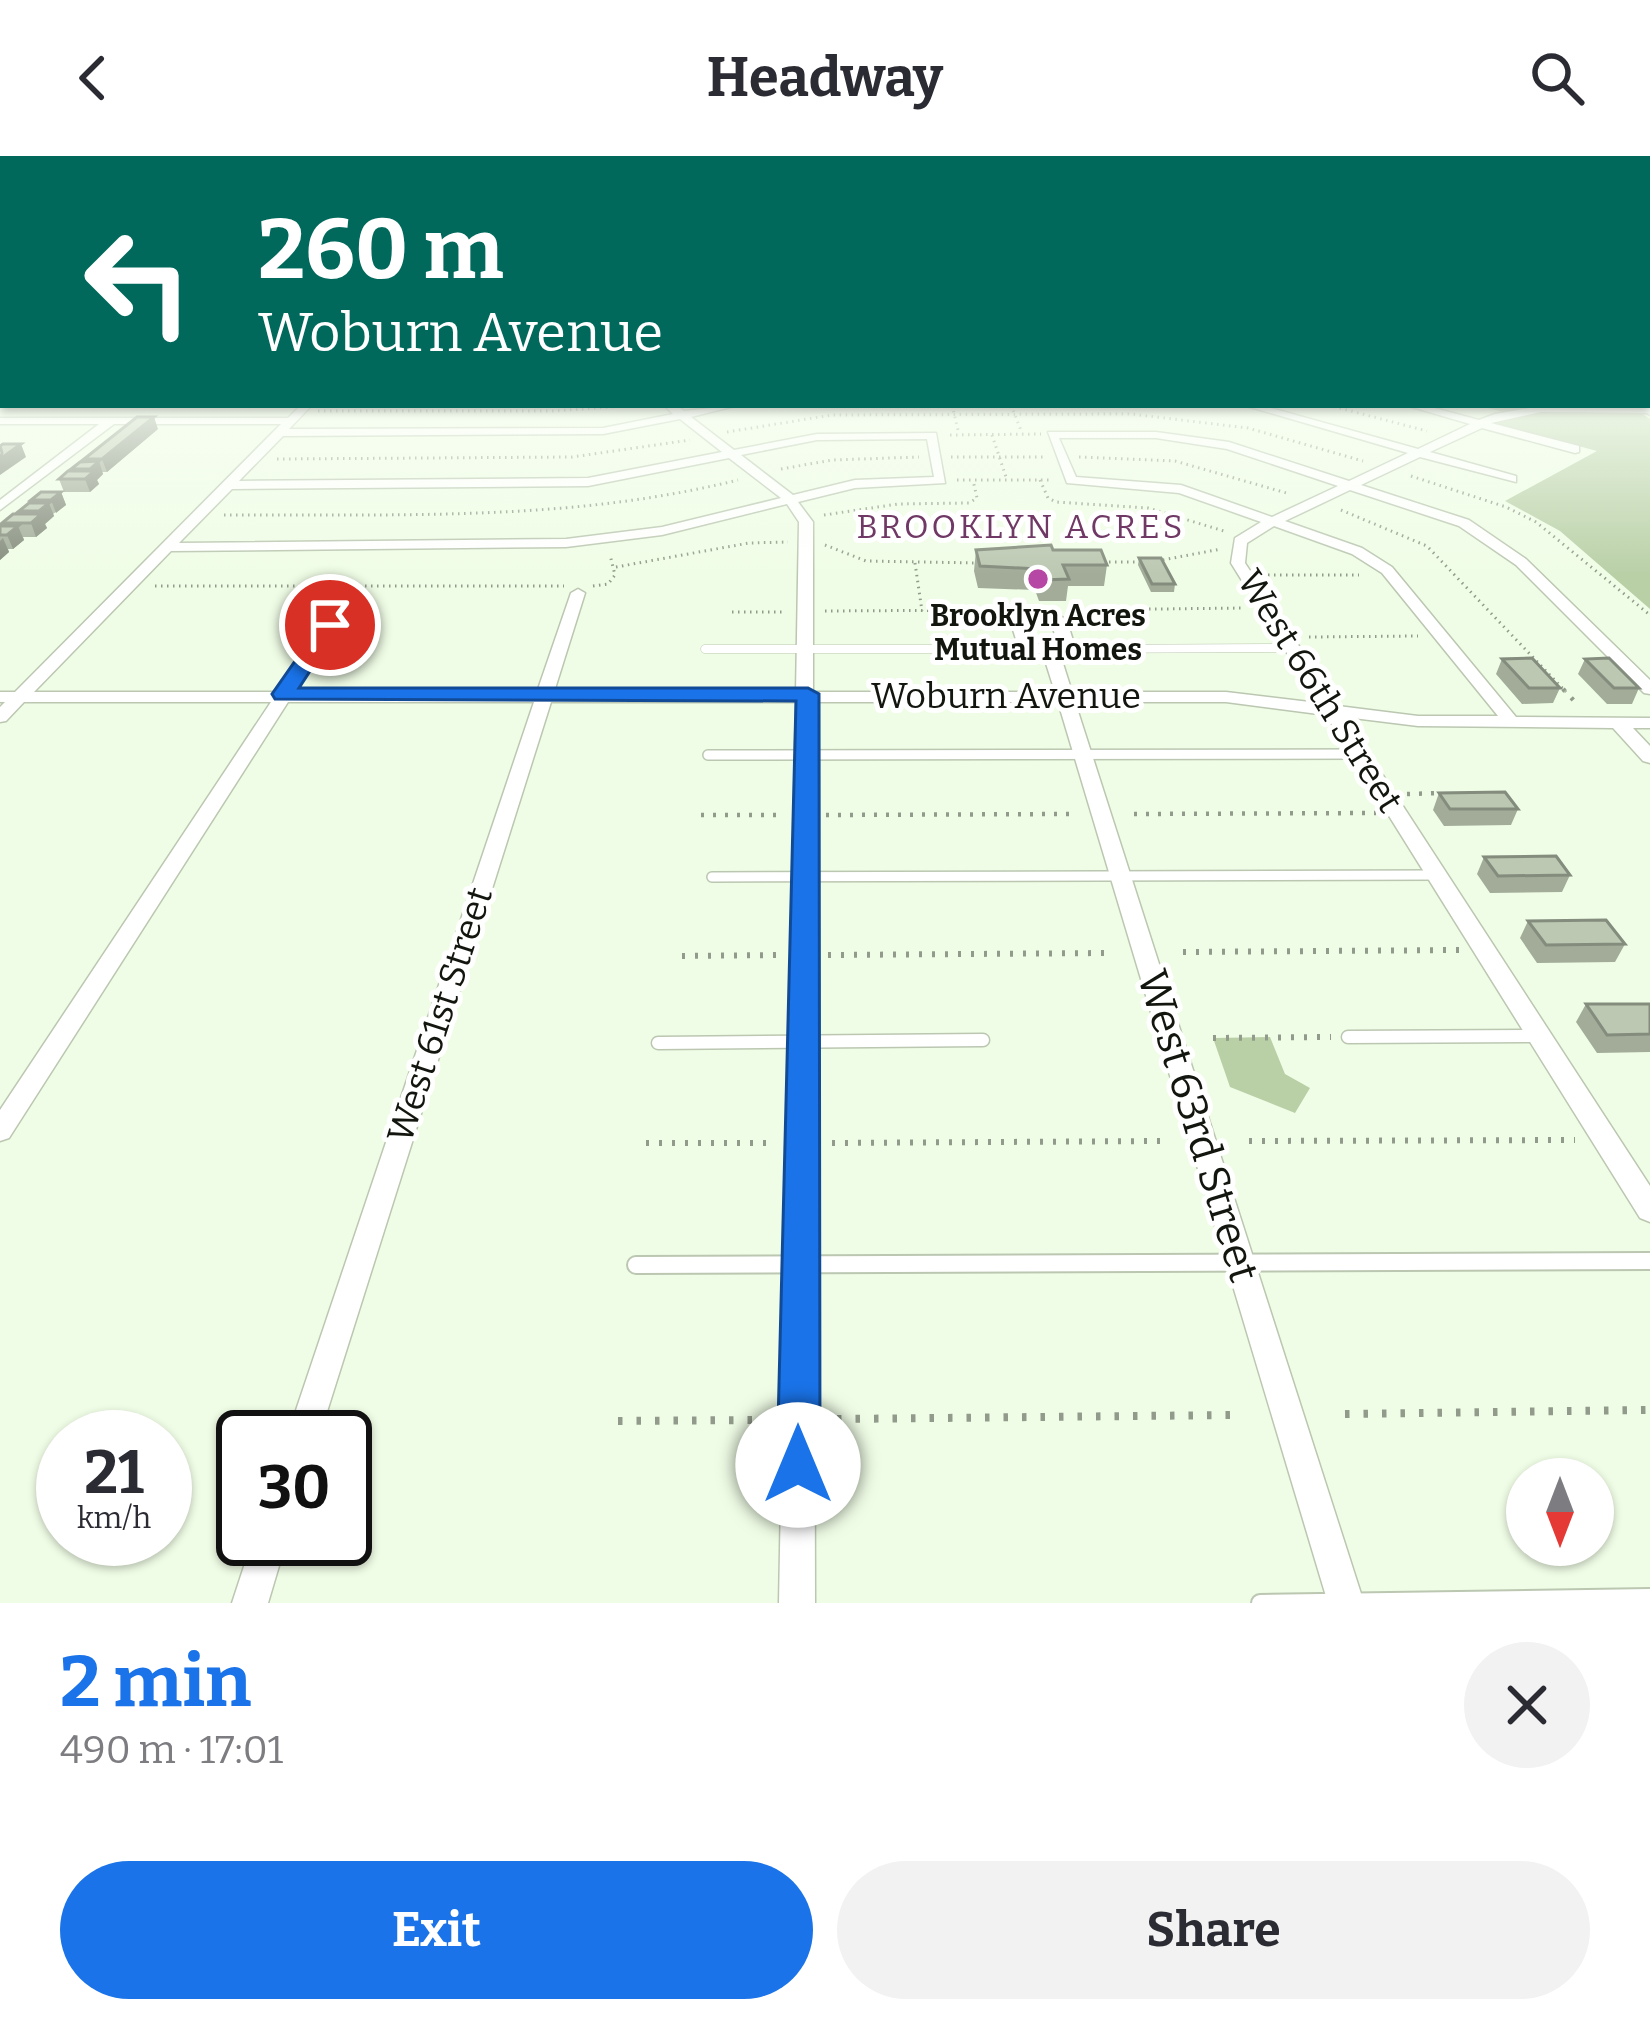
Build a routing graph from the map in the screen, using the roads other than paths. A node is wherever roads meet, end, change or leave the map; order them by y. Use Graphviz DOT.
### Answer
graph roads {
  1 [pos="88,440"];
  2 [pos="273,440"];
  3 [pos="716,440"];
  4 [pos="805,440"];
  5 [pos="933,440"];
  6 [pos="1054,440"];
  7 [pos="1185,440"];
  8 [pos="1374,440"];
  9 [pos="1446,440"];
  10 [pos="1538,440"];
  11 [pos="1574,449"];
  12 [pos="1419,452"];
  13 [pos="736,454"];
  14 [pos="1512,479"];
  15 [pos="1354,484"];
  16 [pos="226,485"];
  17 [pos="790,499"];
  18 [pos="0,506"];
  19 [pos="1274,519"];
  20 [pos="169,547"];
  21 [pos="575,588"];
  22 [pos="350,589"];
  23 [pos="1297,642"];
  24 [pos="705,649"];
  25 [pos="807,649"];
  26 [pos="1048,649"];
  27 [pos="1650,689"];
  28 [pos="283,694"];
  29 [pos="544,694"];
  30 [pos="808,694"];
  31 [pos="10,697"];
  32 [pos="1065,697"];
  33 [pos="1330,710"];
  34 [pos="0,718"];
  35 [pos="1618,723"];
  36 [pos="1650,723"];
  37 [pos="1513,724"];
  38 [pos="1083,754"];
  39 [pos="1358,754"];
  40 [pos="708,755"];
  41 [pos="807,755"];
  42 [pos="1650,758"];
  43 [pos="1120,875"];
  44 [pos="1436,875"];
  45 [pos="712,877"];
  46 [pos="806,878"];
  47 [pos="1539,1036"];
  48 [pos="1348,1037"];
  49 [pos="983,1040"];
  50 [pos="658,1042"];
  51 [pos="803,1042"];
  52 [pos="0,1130"];
  53 [pos="1650,1210"];
  54 [pos="1650,1261"];
  55 [pos="1240,1263"];
  56 [pos="636,1264"];
  57 [pos="800,1264"];
  58 [pos="312,1410"];
  59 [pos="262,1566"];
  60 [pos="1650,1597"];
  61 [pos="1346,1602"];
  62 [pos="250,1603"];
  63 [pos="796,1603"];
  64 [pos="1260,1603"];
  1 -- 18 [label="street"];
  2 -- 16 [label="street"];
  3 -- 13 [label="street"];
  4 -- 13 [label="street"];
  5 -- 17 [label="street"];
  6 -- 19 [label="street"];
  7 -- 15 [label="street"];
  8 -- 12 [label="street"];
  9 -- 12 [label="street, West 66th Street"];
  10 -- 11 [label="street"];
  12 -- 14 [label="street"];
  12 -- 15 [label="street, West 66th Street"];
  13 -- 16 [label="street"];
  13 -- 17 [label="street"];
  15 -- 19 [label="street, West 66th Street"];
  15 -- 27 [label="street"];
  16 -- 20 [label="street"];
  17 -- 20 [label="street"];
  17 -- 25 [label="street"];
  19 -- 23 [label="street, West 66th Street"];
  19 -- 37 [label="street"];
  20 -- 31 [label="street"];
  21 -- 29 [label="street, West 61st Street"];
  22 -- 28 [label="street"];
  23 -- 26 [label="lane"];
  23 -- 33 [label="street, West 66th Street"];
  24 -- 25 [label="lane"];
  25 -- 26 [label="lane"];
  25 -- 30 [label="street"];
  26 -- 32 [label="street, West 63rd Street"];
  28 -- 29 [label="street, Woburn Avenue"];
  28 -- 31 [label="street, Woburn Avenue"];
  28 -- 52 [label="street"];
  29 -- 30 [label="street, Woburn Avenue"];
  29 -- 58 [label="street, West 61st Street"];
  30 -- 32 [label="street, Woburn Avenue"];
  30 -- 41 [label="street"];
  31 -- 34 [label="street"];
  32 -- 33 [label="street, Woburn Avenue"];
  32 -- 38 [label="street, West 63rd Street"];
  33 -- 37 [label="street, Woburn Avenue"];
  33 -- 39 [label="street, West 66th Street"];
  35 -- 36 [label="street, Woburn Avenue"];
  35 -- 37 [label="street, Woburn Avenue"];
  35 -- 42 [label="street"];
  38 -- 39 [label="lane"];
  38 -- 41 [label="lane"];
  38 -- 43 [label="street, West 63rd Street"];
  39 -- 44 [label="street, West 66th Street"];
  40 -- 41 [label="lane"];
  41 -- 46 [label="street"];
  43 -- 44 [label="lane"];
  43 -- 46 [label="lane"];
  43 -- 55 [label="street, West 63rd Street"];
  44 -- 47 [label="street, West 66th Street"];
  45 -- 46 [label="lane"];
  46 -- 51 [label="street"];
  47 -- 48 [label="lane"];
  47 -- 53 [label="street, West 66th Street"];
  49 -- 51 [label="lane"];
  50 -- 51 [label="lane"];
  51 -- 57 [label="street"];
  54 -- 55 [label="lane"];
  55 -- 57 [label="lane"];
  55 -- 61 [label="street, West 63rd Street"];
  56 -- 57 [label="lane"];
  57 -- 63 [label="street"];
  59 -- 62 [label="street"];
  60 -- 61 [label="lane"];
  61 -- 64 [label="lane"];
}
